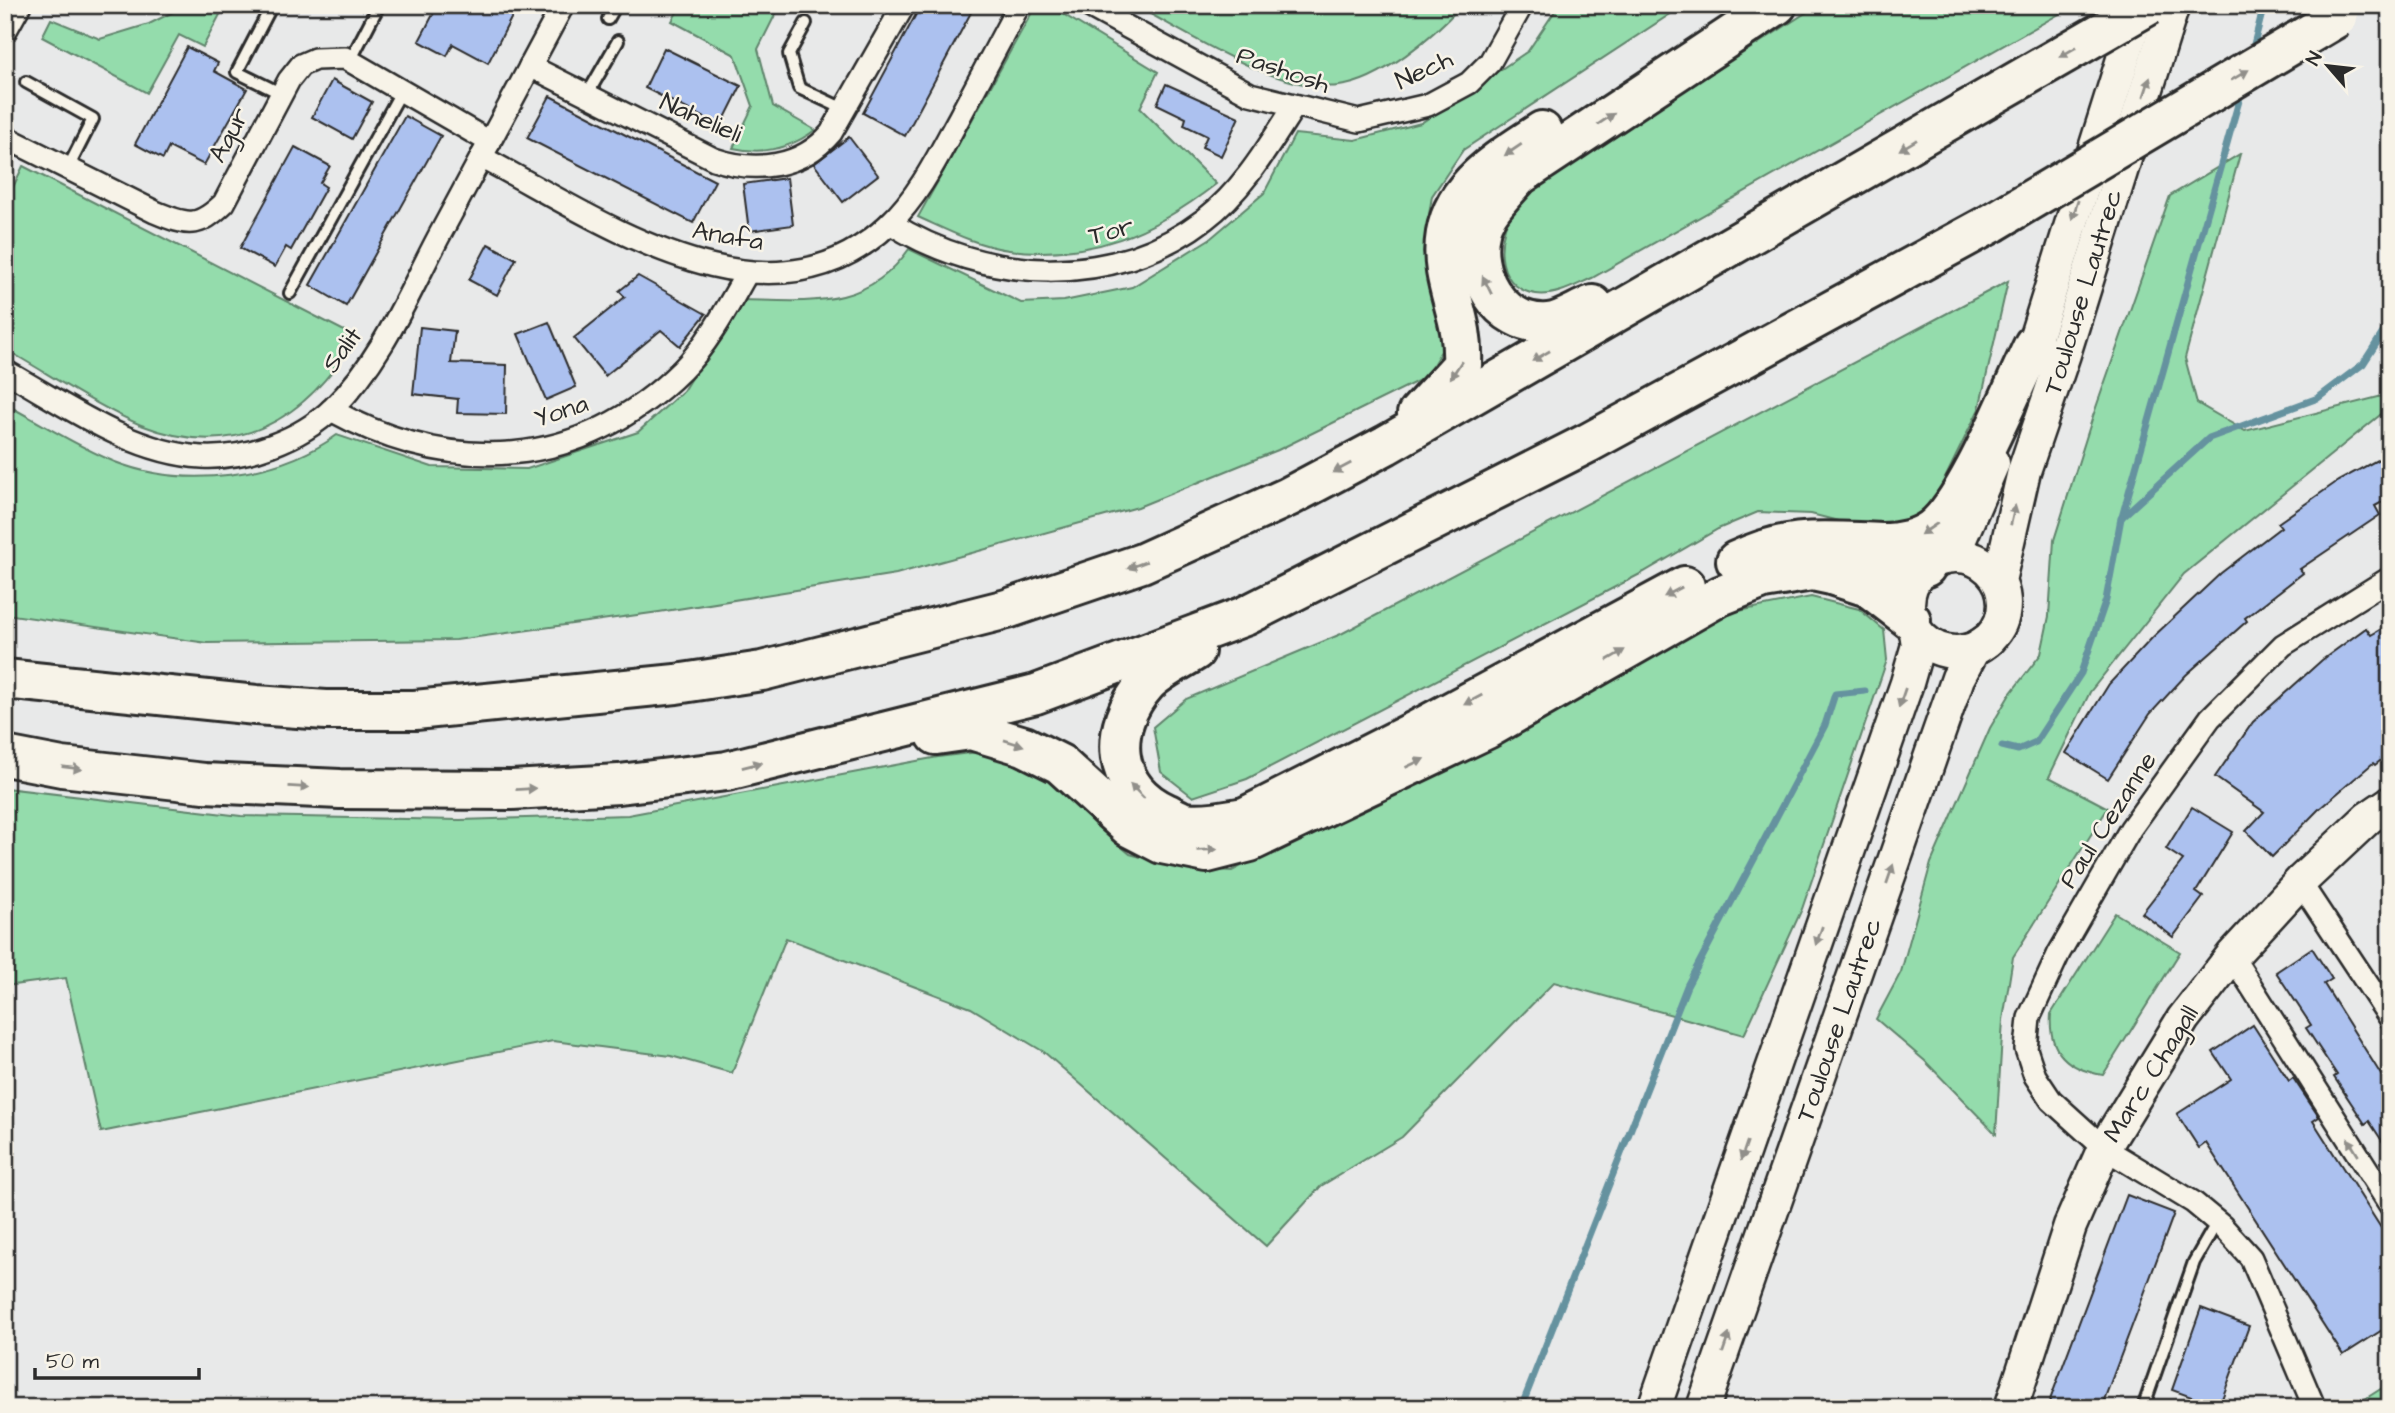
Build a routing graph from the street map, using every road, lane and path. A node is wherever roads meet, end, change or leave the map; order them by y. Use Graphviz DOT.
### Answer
graph roads {
  1 [pos="20,5"];
  2 [pos="272,5"];
  3 [pos="379,5"];
  4 [pos="563,5"];
  5 [pos="615,5"];
  6 [pos="904,5"];
  7 [pos="1019,5"];
  8 [pos="1087,5"];
  9 [pos="1522,5"];
  10 [pos="1734,5"];
  11 [pos="1777,5"];
  12 [pos="2140,5"];
  13 [pos="2149,5"];
  14 [pos="2173,5"];
  15 [pos="2349,11"];
  16 [pos="608,19"];
  17 [pos="806,23"];
  18 [pos="5,32"];
  19 [pos="618,41"];
  20 [pos="350,61"];
  21 [pos="530,66"];
  22 [pos="26,82"];
  23 [pos="401,90"];
  24 [pos="282,94"];
  25 [pos="587,95"];
  26 [pos="1294,107"];
  27 [pos="846,110"];
  28 [pos="1394,114"];
  29 [pos="5,137"];
  30 [pos="486,149"];
  31 [pos="68,168"];
  32 [pos="1828,192"];
  33 [pos="890,223"];
  34 [pos="747,273"];
  35 [pos="290,293"];
  36 [pos="2034,344"];
  37 [pos="5,371"];
  38 [pos="331,410"];
  39 [pos="1386,445"];
  40 [pos="1736,561"];
  41 [pos="1933,563"];
  42 [pos="2390,578"];
  43 [pos="1999,581"];
  44 [pos="1245,616"];
  45 [pos="1914,626"];
  46 [pos="1988,640"];
  47 [pos="5,679"];
  48 [pos="802,753"];
  49 [pos="5,757"];
  50 [pos="2390,803"];
  51 [pos="2300,882"];
  52 [pos="2232,956"];
  53 [pos="2390,1018"];
  54 [pos="2104,1148"];
  55 [pos="2390,1205"];
  56 [pos="2217,1222"];
  57 [pos="2313,1404"];
  58 [pos="1654,1408"];
  59 [pos="1703,1408"];
  60 [pos="2011,1408"];
  61 [pos="2143,1408"];
  1 -- 18 [label="street"];
  2 -- 24 [label="lane"];
  3 -- 20 [label="lane"];
  4 -- 21 [label="street, Salit"];
  5 -- 16 [label="lane"];
  6 -- 27 [label="street, Nahelieli"];
  7 -- 33 [label="street, Anafa"];
  8 -- 26 [label="street, Pashosh"];
  9 -- 28 [label="street, Nech"];
  10 -- 39 [label="highway, one-way"];
  32 -- 11 [label="highway, one-way"];
  12 -- 36 [label="main road, Toulouse Lautrec, one-way"];
  13 -- 32 [label="highway, one-way, bridge"];
  43 -- 14 [label="main road, Toulouse Lautrec, one-way"];
  44 -- 15 [label="highway, one-way, bridge"];
  17 -- 27 [label="lane"];
  19 -- 25 [label="lane"];
  20 -- 23 [label="street, Agur"];
  20 -- 24 [label="street, Agur"];
  21 -- 25 [label="street, Nahelieli"];
  21 -- 30 [label="street, Salit"];
  22 -- 31 [label="lane"];
  23 -- 30 [label="street, Agur"];
  23 -- 35 [label="lane"];
  24 -- 31 [label="street, Agur"];
  25 -- 27 [label="street, Nahelieli"];
  26 -- 28 [label="street, Pashosh"];
  26 -- 33 [label="street, Tor"];
  29 -- 31 [label="street, Agur"];
  30 -- 34 [label="street, Anafa"];
  30 -- 38 [label="street, Salit"];
  32 -- 39 [label="highway, one-way"];
  33 -- 34 [label="street, Anafa"];
  34 -- 38 [label="street, Yona"];
  36 -- 40 [label="highway, one-way"];
  36 -- 41 [label="main road, Toulouse Lautrec"];
  37 -- 38 [label="street, Salit"];
  39 -- 47 [label="highway, one-way"];
  40 -- 41 [label="highway"];
  40 -- 44 [label="highway, one-way"];
  41 -- 43 [label="main road"];
  41 -- 45 [label="main road"];
  42 -- 54 [label="street, Paul Cezanne"];
  43 -- 46 [label="main road"];
  44 -- 48 [label="highway"];
  45 -- 46 [label="main road"];
  48 -- 45 [label="highway, one-way"];
  45 -- 58 [label="main road, Toulouse Lautrec, one-way"];
  59 -- 46 [label="main road, Toulouse Lautrec, one-way"];
  49 -- 48 [label="highway, one-way"];
  50 -- 51 [label="main road, Marc Chagall"];
  51 -- 52 [label="main road, Marc Chagall"];
  51 -- 53 [label="street"];
  52 -- 54 [label="main road, Marc Chagall"];
  55 -- 52 [label="street, one-way"];
  54 -- 56 [label="street, Paul Cezanne"];
  54 -- 60 [label="main road, Marc Chagall"];
  56 -- 57 [label="street, Paul Cezanne"];
  56 -- 61 [label="lane"];
}
